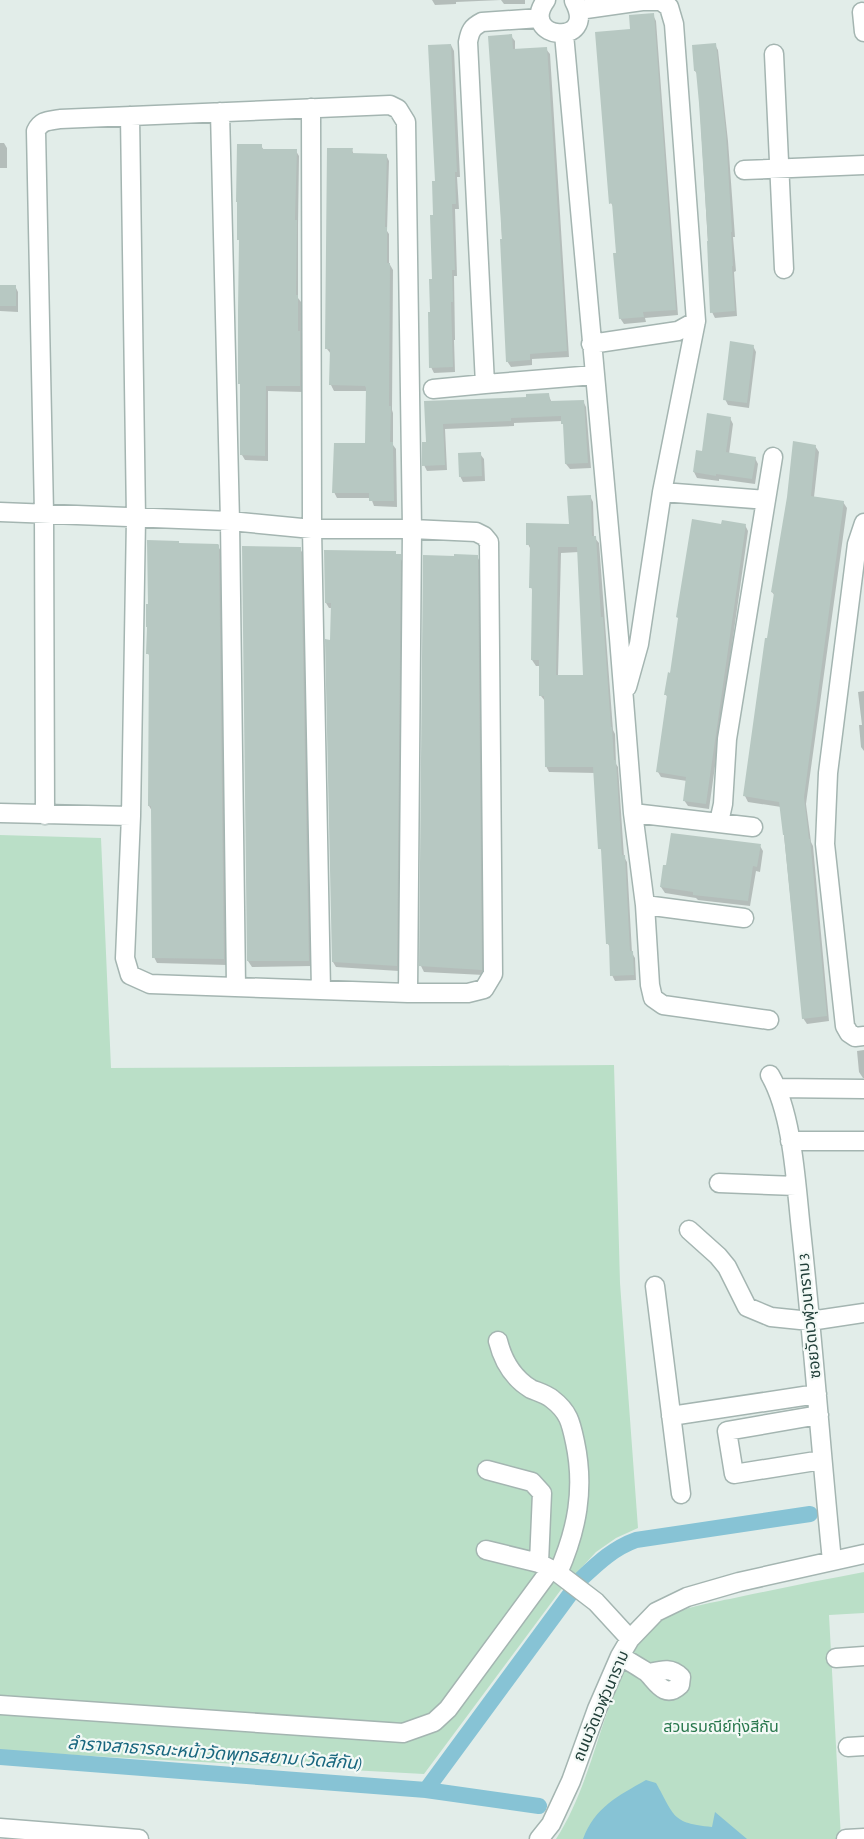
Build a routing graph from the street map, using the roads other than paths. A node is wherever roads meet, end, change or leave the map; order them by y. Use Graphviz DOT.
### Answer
graph roads {
  1 [pos="546,0"];
  2 [pos="576,5"];
  3 [pos="862,12"];
  4 [pos="540,18"];
  5 [pos="864,33"];
  6 [pos="564,34"];
  7 [pos="774,54"];
  8 [pos="311,108"];
  9 [pos="220,112"];
  10 [pos="130,116"];
  11 [pos="864,165"];
  12 [pos="781,169"];
  13 [pos="744,170"];
  14 [pos="784,269"];
  15 [pos="696,321"];
  16 [pos="591,344"];
  17 [pos="594,375"];
  18 [pos="485,384"];
  19 [pos="434,388"];
  20 [pos="773,457"];
  21 [pos="662,492"];
  22 [pos="766,500"];
  23 [pos="0,512"];
  24 [pos="44,513"];
  25 [pos="136,518"];
  26 [pos="230,521"];
  27 [pos="864,523"];
  28 [pos="312,529"];
  29 [pos="412,529"];
  30 [pos="624,700"];
  31 [pos="0,813"];
  32 [pos="633,813"];
  33 [pos="45,815"];
  34 [pos="131,816"];
  35 [pos="718,822"];
  36 [pos="753,827"];
  37 [pos="645,905"];
  38 [pos="744,918"];
  39 [pos="236,986"];
  40 [pos="321,990"];
  41 [pos="408,993"];
  42 [pos="769,1020"];
  43 [pos="864,1036"];
  44 [pos="864,1089"];
  45 [pos="790,1141"];
  46 [pos="864,1141"];
  47 [pos="719,1183"];
  48 [pos="796,1185"];
  49 [pos="689,1230"];
  50 [pos="655,1286"];
  51 [pos="864,1313"];
  52 [pos="810,1321"];
  53 [pos="498,1341"];
  54 [pos="817,1394"];
  55 [pos="819,1415"];
  56 [pos="671,1416"];
  57 [pos="822,1460"];
  58 [pos="487,1470"];
  59 [pos="681,1494"];
  60 [pos="486,1550"];
  61 [pos="864,1554"];
  62 [pos="832,1561"];
  63 [pos="553,1571"];
  64 [pos="630,1639"];
  65 [pos="620,1656"];
  66 [pos="864,1656"];
  67 [pos="836,1658"];
  68 [pos="649,1673"];
  69 [pos="0,1705"];
  70 [pos="0,1828"];
  71 [pos="46,1835"];
  72 [pos="864,1838"];
  73 [pos="139,1839"];
  74 [pos="539,1839"];
  75 [pos="846,1839"];
  1 -- 4 [label="street"];
  2 -- 6 [label="street"];
  2 -- 15 [label="street"];
  3 -- 5 [label="street"];
  4 -- 6 [label="street"];
  4 -- 18 [label="street"];
  6 -- 16 [label="street"];
  7 -- 12 [label="street"];
  8 -- 9 [label="street"];
  8 -- 28 [label="street"];
  8 -- 29 [label="street"];
  9 -- 10 [label="street"];
  9 -- 26 [label="street"];
  10 -- 24 [label="street"];
  10 -- 25 [label="street"];
  11 -- 12 [label="street"];
  12 -- 13 [label="street"];
  12 -- 14 [label="street"];
  15 -- 16 [label="street"];
  15 -- 21 [label="street"];
  16 -- 17 [label="street"];
  17 -- 18 [label="street"];
  17 -- 30 [label="street"];
  18 -- 19 [label="street"];
  20 -- 22 [label="street"];
  21 -- 22 [label="street"];
  21 -- 30 [label="street"];
  22 -- 35 [label="street"];
  23 -- 24 [label="street"];
  24 -- 25 [label="street"];
  24 -- 33 [label="street"];
  25 -- 26 [label="street"];
  25 -- 34 [label="street"];
  26 -- 28 [label="street"];
  26 -- 39 [label="street"];
  27 -- 43 [label="street"];
  28 -- 29 [label="street"];
  28 -- 40 [label="street"];
  29 -- 41 [label="street"];
  29 -- 41 [label="street"];
  30 -- 32 [label="street"];
  31 -- 33 [label="street"];
  32 -- 35 [label="street"];
  32 -- 37 [label="street"];
  33 -- 34 [label="street"];
  34 -- 39 [label="street"];
  35 -- 36 [label="street"];
  37 -- 38 [label="street"];
  37 -- 42 [label="street"];
  39 -- 40 [label="street"];
  40 -- 41 [label="street"];
  44 -- 45 [label="street, ซอยวัดเวฬุวนาราม 3"];
  45 -- 46 [label="street"];
  45 -- 48 [label="street, ซอยวัดเวฬุวนาราม 3"];
  47 -- 48 [label="street"];
  48 -- 52 [label="street, ซอยวัดเวฬุวนาราม 3"];
  49 -- 52 [label="street"];
  50 -- 56 [label="street"];
  51 -- 52 [label="street"];
  52 -- 54 [label="street, ซอยวัดเวฬุวนาราม 3"];
  53 -- 63 [label="street"];
  54 -- 55 [label="street, ซอยวัดเวฬุวนาราม 3"];
  54 -- 56 [label="street"];
  55 -- 57 [label="street, ซอยวัดเวฬุวนาราม 3"];
  55 -- 57 [label="street"];
  56 -- 59 [label="street"];
  57 -- 62 [label="street, ซอยวัดเวฬุวนาราม 3"];
  58 -- 63 [label="street"];
  60 -- 63 [label="street"];
  61 -- 62 [label="street, ถนนวัดเวฬุวนาราม"];
  62 -- 64 [label="street, ถนนวัดเวฬุวนาราม"];
  63 -- 64 [label="street"];
  63 -- 69 [label="street"];
  64 -- 65 [label="street, ถนนวัดเวฬุวนาราม"];
  65 -- 68 [label="street"];
  65 -- 74 [label="street, ถนนวัดเวฬุวนาราม"];
  66 -- 67 [label="street"];
  70 -- 71 [label="street"];
  71 -- 73 [label="street"];
  72 -- 75 [label="street"];
}
